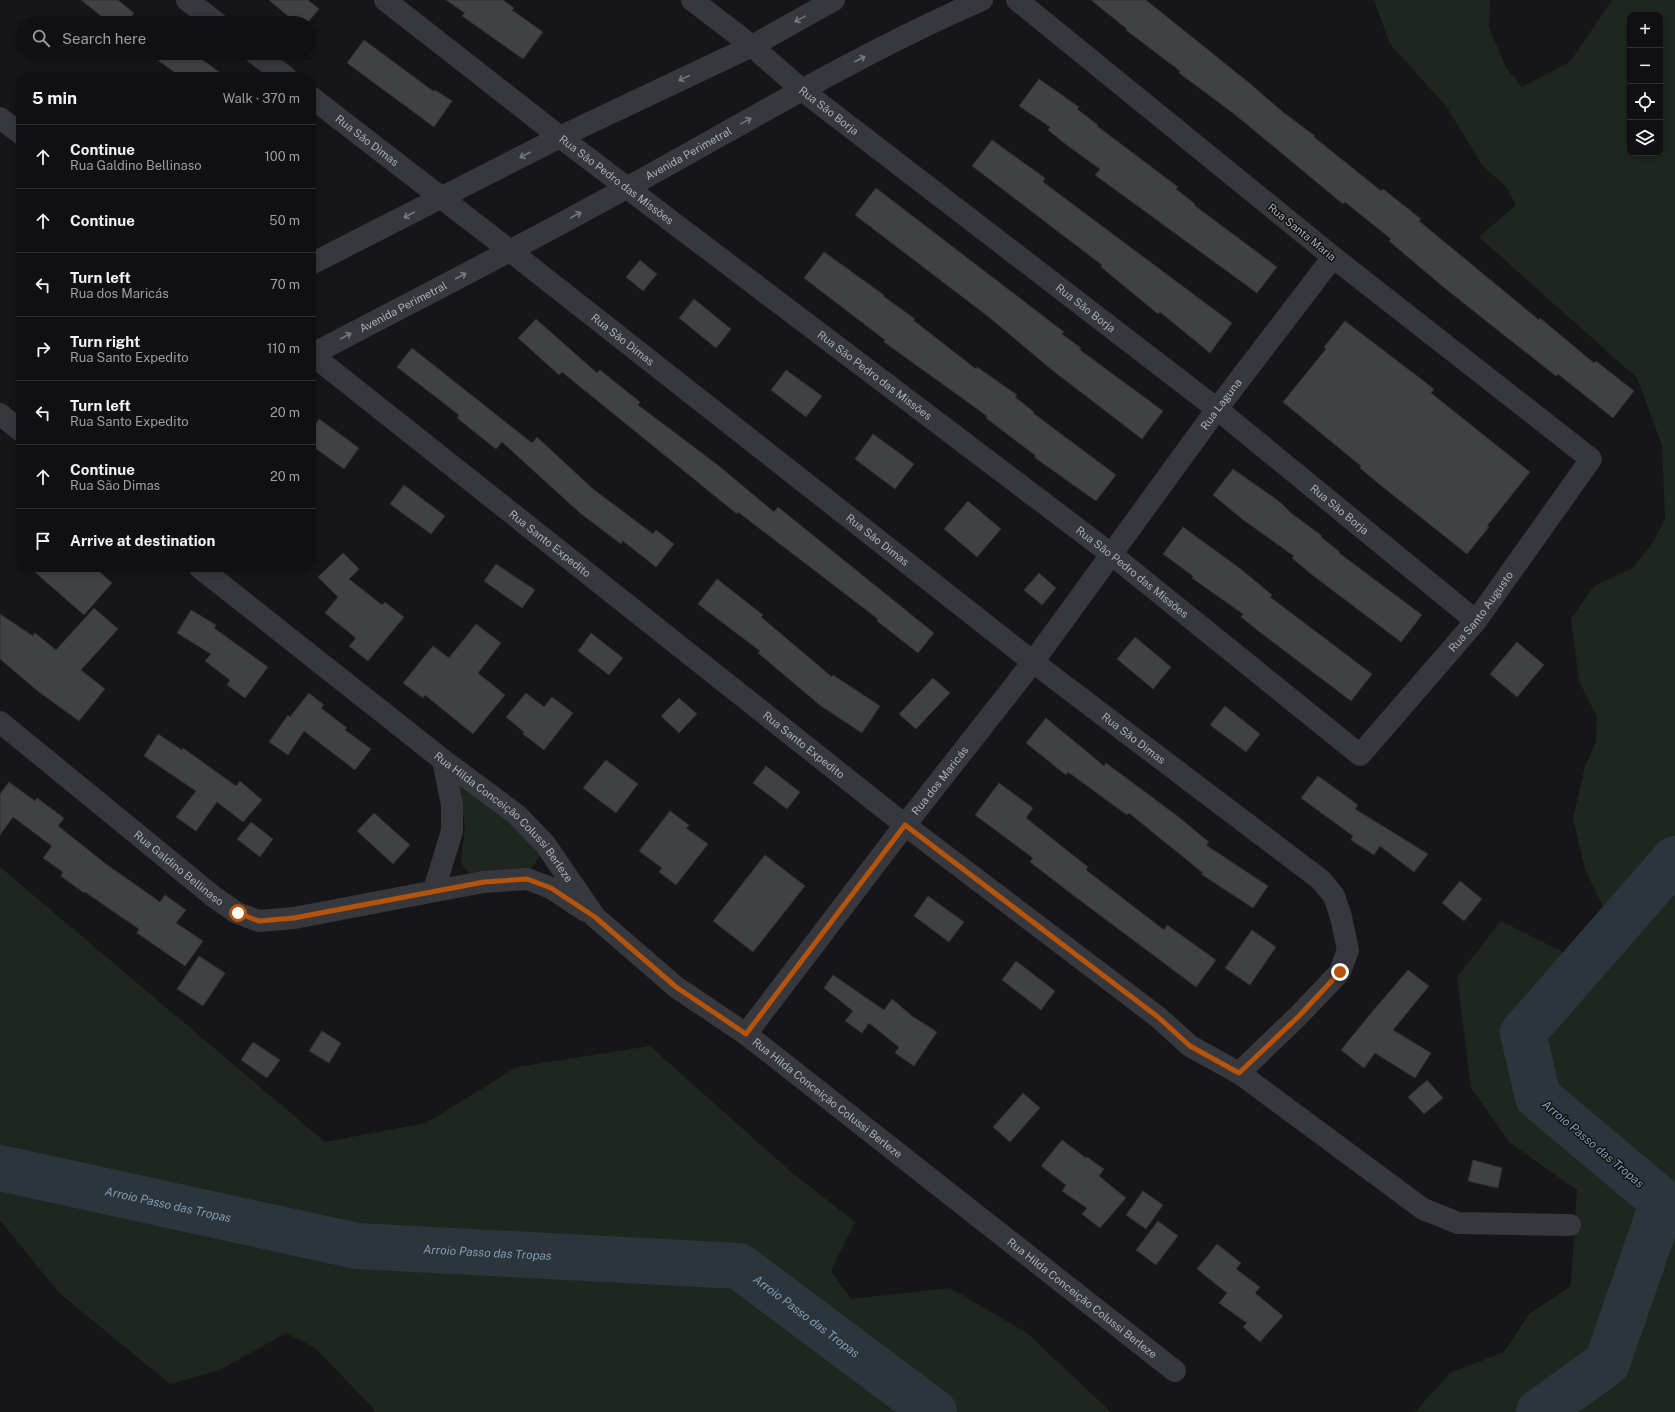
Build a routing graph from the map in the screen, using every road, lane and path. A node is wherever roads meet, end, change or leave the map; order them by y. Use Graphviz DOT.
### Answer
graph roads {
  1 [pos="187,0"];
  2 [pos="385,0"];
  3 [pos="692,0"];
  4 [pos="834,0"];
  5 [pos="982,0"];
  6 [pos="1017,0"];
  7 [pos="207,16"];
  8 [pos="752,46"];
  9 [pos="264,60"];
  10 [pos="280,72"];
  11 [pos="802,90"];
  12 [pos="316,101"];
  13 [pos="0,118"];
  14 [pos="16,130"];
  15 [pos="560,137"];
  16 [pos="627,188"];
  17 [pos="442,198"];
  18 [pos="510,250"];
  19 [pos="1333,257"];
  20 [pos="316,261"];
  21 [pos="316,351"];
  22 [pos="316,358"];
  23 [pos="1217,409"];
  24 [pos="1591,460"];
  25 [pos="1111,554"];
  26 [pos="205,572"];
  27 [pos="1476,621"];
  28 [pos="1033,662"];
  29 [pos="0,722"];
  30 [pos="1360,755"];
  31 [pos="443,760"];
  32 [pos="905,825"];
  33 [pos="552,854"];
  34 [pos="535,882"];
  35 [pos="434,890"];
  36 [pos="595,917"];
  37 [pos="746,1034"];
  38 [pos="1239,1073"];
  39 [pos="1570,1225"];
  40 [pos="1176,1371"];
  1 -- 7 [label="street"];
  2 -- 15 [label="street, Rua São Pedro das Missões"];
  3 -- 8 [label="street, Rua São Borja"];
  4 -- 8 [label="street, one-way"];
  11 -- 5 [label="street, Avenida Perimetral, one-way"];
  6 -- 19 [label="street, Rua Santa Maria"];
  8 -- 11 [label="street, Rua São Borja"];
  8 -- 15 [label="street, one-way"];
  9 -- 10 [label="street"];
  16 -- 11 [label="street, Avenida Perimetral, one-way"];
  11 -- 23 [label="street, Rua São Borja"];
  12 -- 17 [label="street, Rua São Dimas"];
  13 -- 14 [label="street"];
  15 -- 16 [label="street, Rua São Pedro das Missões"];
  15 -- 17 [label="street, one-way"];
  18 -- 16 [label="street, Avenida Perimetral, one-way"];
  16 -- 25 [label="street, Rua São Pedro das Missões"];
  17 -- 18 [label="street, Rua São Dimas"];
  17 -- 20 [label="street, one-way"];
  21 -- 18 [label="street, Avenida Perimetral, one-way"];
  18 -- 28 [label="street, Rua São Dimas"];
  19 -- 23 [label="street, Rua Laguna"];
  19 -- 24 [label="street, Rua Santa Maria"];
  22 -- 32 [label="street, Rua Santo Expedito"];
  23 -- 25 [label="street, Rua Laguna"];
  23 -- 27 [label="street, Rua São Borja"];
  24 -- 27 [label="street, Rua Santo Augusto"];
  25 -- 28 [label="street, Rua Laguna"];
  25 -- 30 [label="street, Rua São Pedro das Missões"];
  26 -- 31 [label="street, Rua Hilda Conceição Colussi Berleze"];
  27 -- 30 [label="street, Rua Santo Augusto"];
  28 -- 32 [label="street, Rua dos Maricás"];
  28 -- 38 [label="street, Rua São Dimas"];
  29 -- 35 [label="street, Rua Galdino Bellinaso"];
  31 -- 33 [label="street, Rua Hilda Conceição Colussi Berleze"];
  31 -- 35 [label="street"];
  32 -- 37 [label="street, Rua dos Maricás"];
  32 -- 38 [label="street, Rua Santo Expedito"];
  33 -- 34 [label="street"];
  33 -- 36 [label="street, Rua Hilda Conceição Colussi Berleze"];
  34 -- 35 [label="street, Rua Galdino Bellinaso"];
  34 -- 36 [label="street, Rua Galdino Bellinaso"];
  36 -- 37 [label="street, Rua Hilda Conceição Colussi Berleze"];
  37 -- 40 [label="street, Rua Hilda Conceição Colussi Berleze"];
  38 -- 39 [label="street, Rua Santo Expedito"];
}
